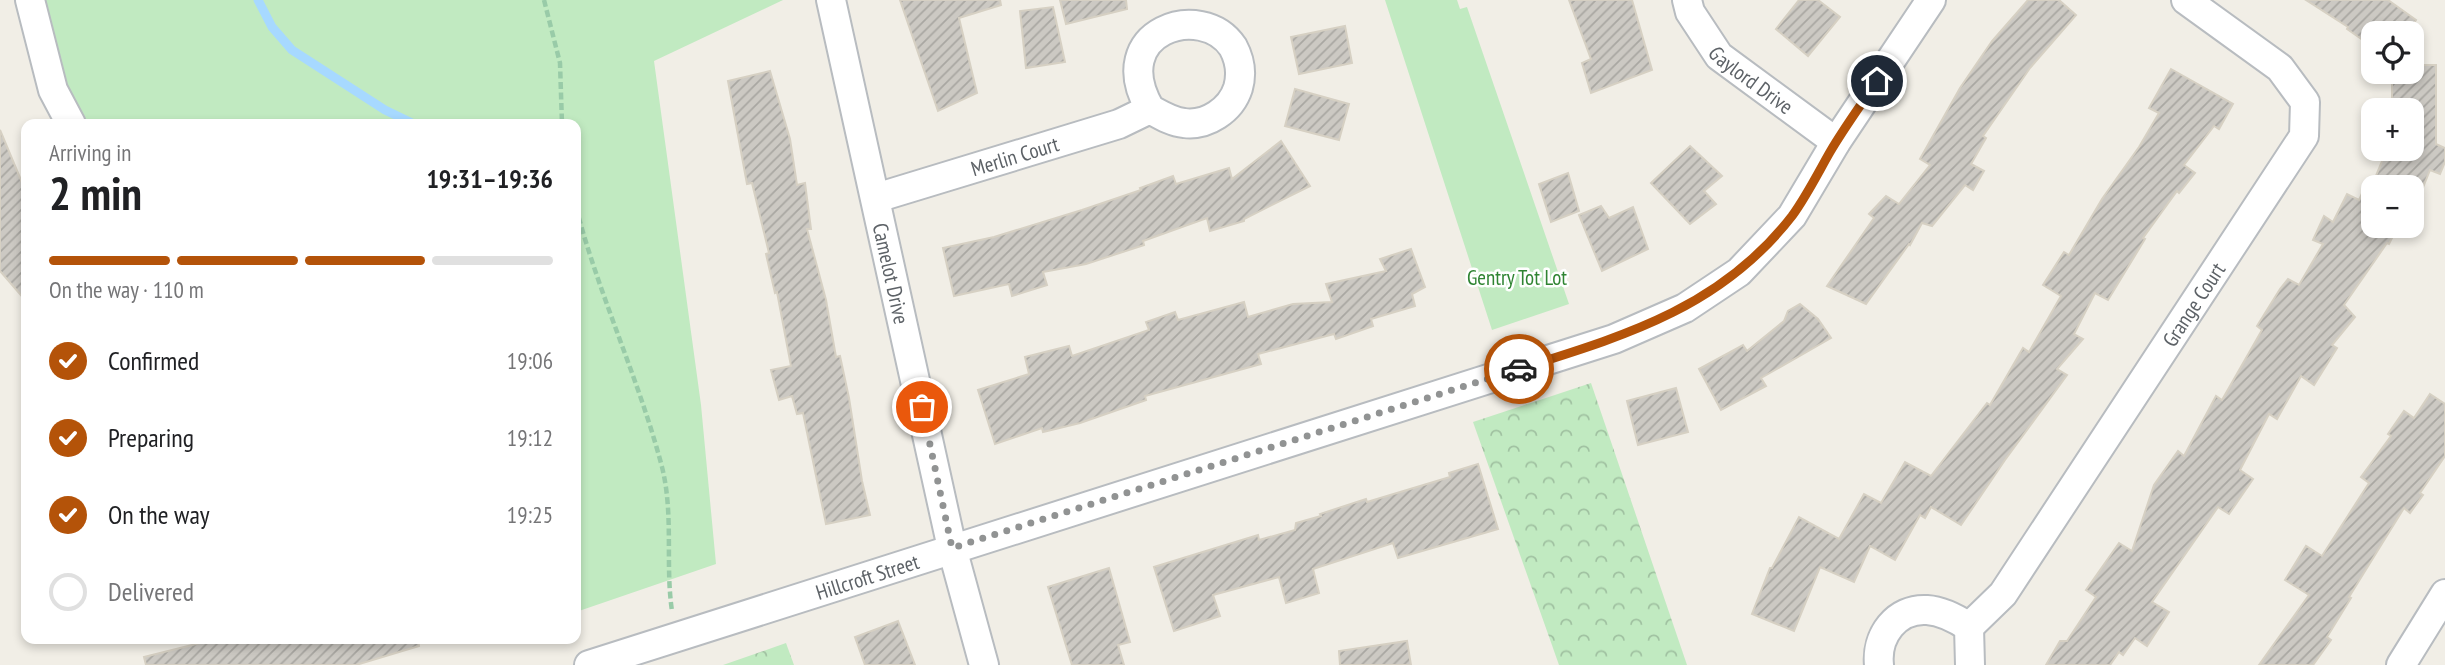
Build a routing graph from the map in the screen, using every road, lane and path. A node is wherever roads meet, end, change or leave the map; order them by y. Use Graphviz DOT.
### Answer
graph roads {
  1 [pos="30,0"];
  2 [pos="544,0"];
  3 [pos="831,0"];
  4 [pos="1687,0"];
  5 [pos="1931,0"];
  6 [pos="2186,0"];
  7 [pos="1150,109"];
  8 [pos="68,119"];
  9 [pos="562,119"];
  10 [pos="1836,142"];
  11 [pos="876,198"];
  12 [pos="581,228"];
  13 [pos="952,548"];
  14 [pos="2445,593"];
  15 [pos="670,600"];
  16 [pos="1969,627"];
  17 [pos="589,665"];
  18 [pos="984,665"];
  19 [pos="1880,665"];
  20 [pos="1970,665"];
  21 [pos="2401,665"];
  1 -- 8 [label="street"];
  2 -- 9 [label="path"];
  3 -- 11 [label="street, Camelot Drive"];
  4 -- 10 [label="street, Gaylord Drive"];
  5 -- 10 [label="street, Hillcroft Street"];
  6 -- 16 [label="street, Grange Court"];
  7 -- 11 [label="street, Merlin Court"];
  10 -- 13 [label="street, Hillcroft Street"];
  11 -- 13 [label="street, Camelot Drive"];
  12 -- 15 [label="path"];
  13 -- 17 [label="street, Hillcroft Street"];
  13 -- 18 [label="street, Camelot Drive"];
  14 -- 21 [label="street"];
  16 -- 19 [label="street"];
  16 -- 20 [label="street"];
}
